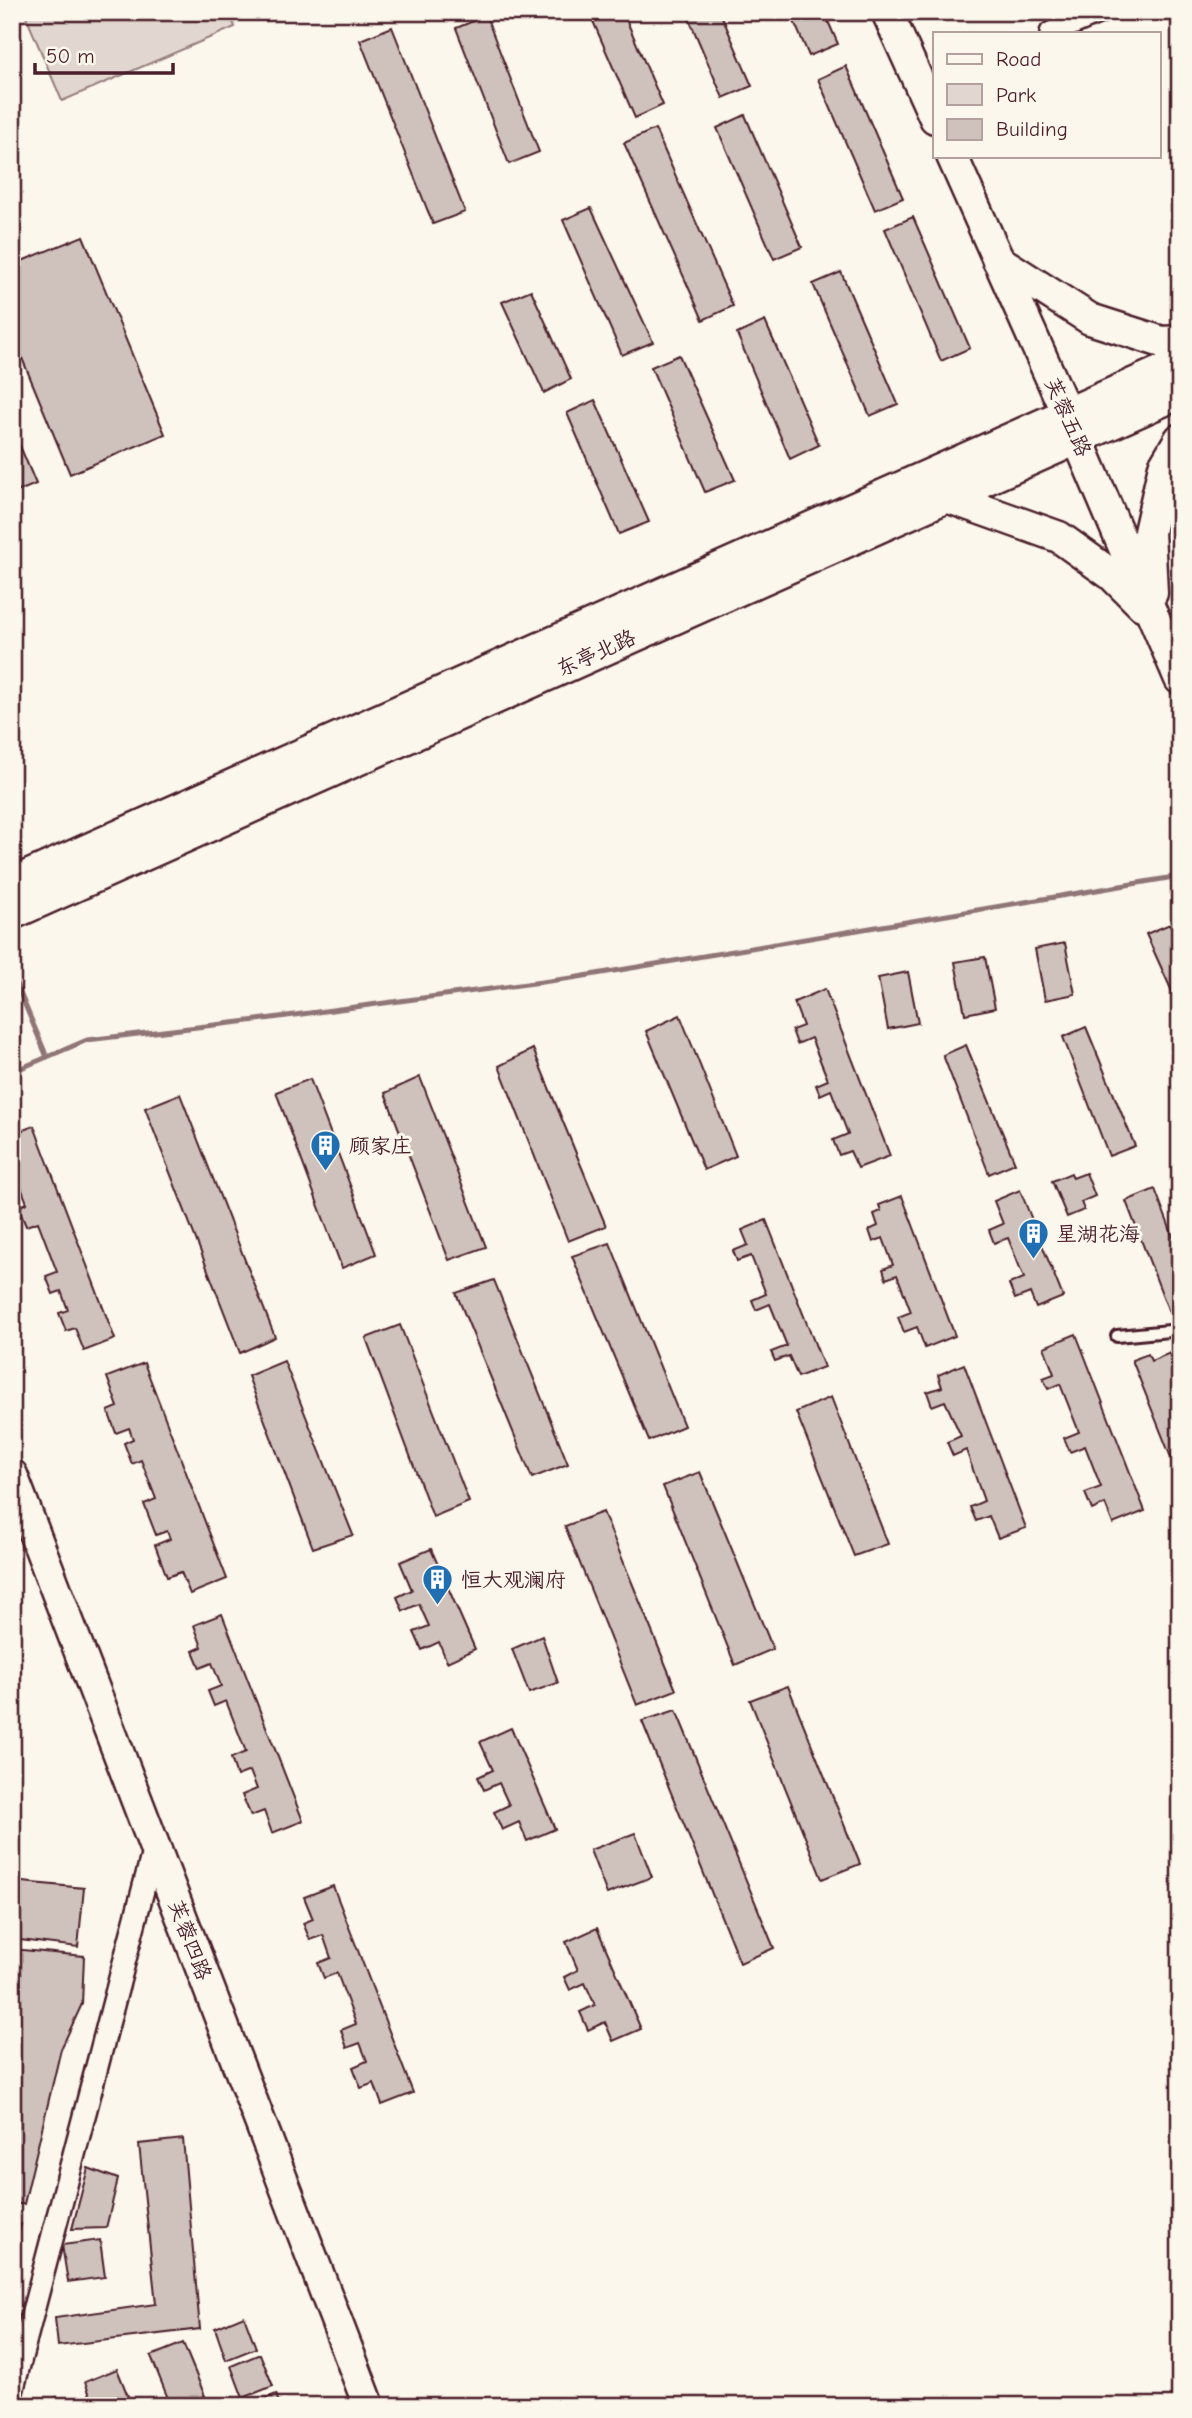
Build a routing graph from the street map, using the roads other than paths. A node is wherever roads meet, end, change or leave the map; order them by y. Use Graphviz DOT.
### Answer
graph roads {
  1 [pos="887,12"];
  2 [pos="1100,12"];
  3 [pos="1053,32"];
  4 [pos="928,86"];
  5 [pos="933,109"];
  6 [pos="953,158"];
  7 [pos="998,260"];
  8 [pos="1180,341"];
  9 [pos="1180,363"];
  10 [pos="1180,393"];
  11 [pos="1072,426"];
  12 [pos="1180,439"];
  13 [pos="947,497"];
  14 [pos="1153,615"];
  15 [pos="1180,679"];
  16 [pos="12,883"];
  17 [pos="13,913"];
  18 [pos="1180,1330"];
  19 [pos="1117,1336"];
  20 [pos="12,1475"];
  21 [pos="154,1848"];
  22 [pos="12,2392"];
  23 [pos="369,2406"];
  1 -- 4 [label="main road"];
  2 -- 3 [label="street"];
  4 -- 5 [label="main road"];
  6 -- 7 [label="main road, 芙蓉五路"];
  7 -- 8 [label="main road"];
  7 -- 11 [label="main road, 芙蓉五路"];
  9 -- 11 [label="main road, 东亭北路"];
  10 -- 11 [label="main road, 东亭北路"];
  11 -- 13 [label="main road, 东亭北路"];
  11 -- 14 [label="main road, 芙蓉五路"];
  11 -- 16 [label="main road, 东亭北路"];
  12 -- 14 [label="main road"];
  13 -- 14 [label="main road"];
  13 -- 17 [label="main road, 东亭北路"];
  14 -- 15 [label="main road, 芙蓉五路"];
  18 -- 19 [label="lane"];
  20 -- 21 [label="main road, 芙蓉四路"];
  21 -- 22 [label="street"];
  21 -- 23 [label="main road, 芙蓉四路"];
}
